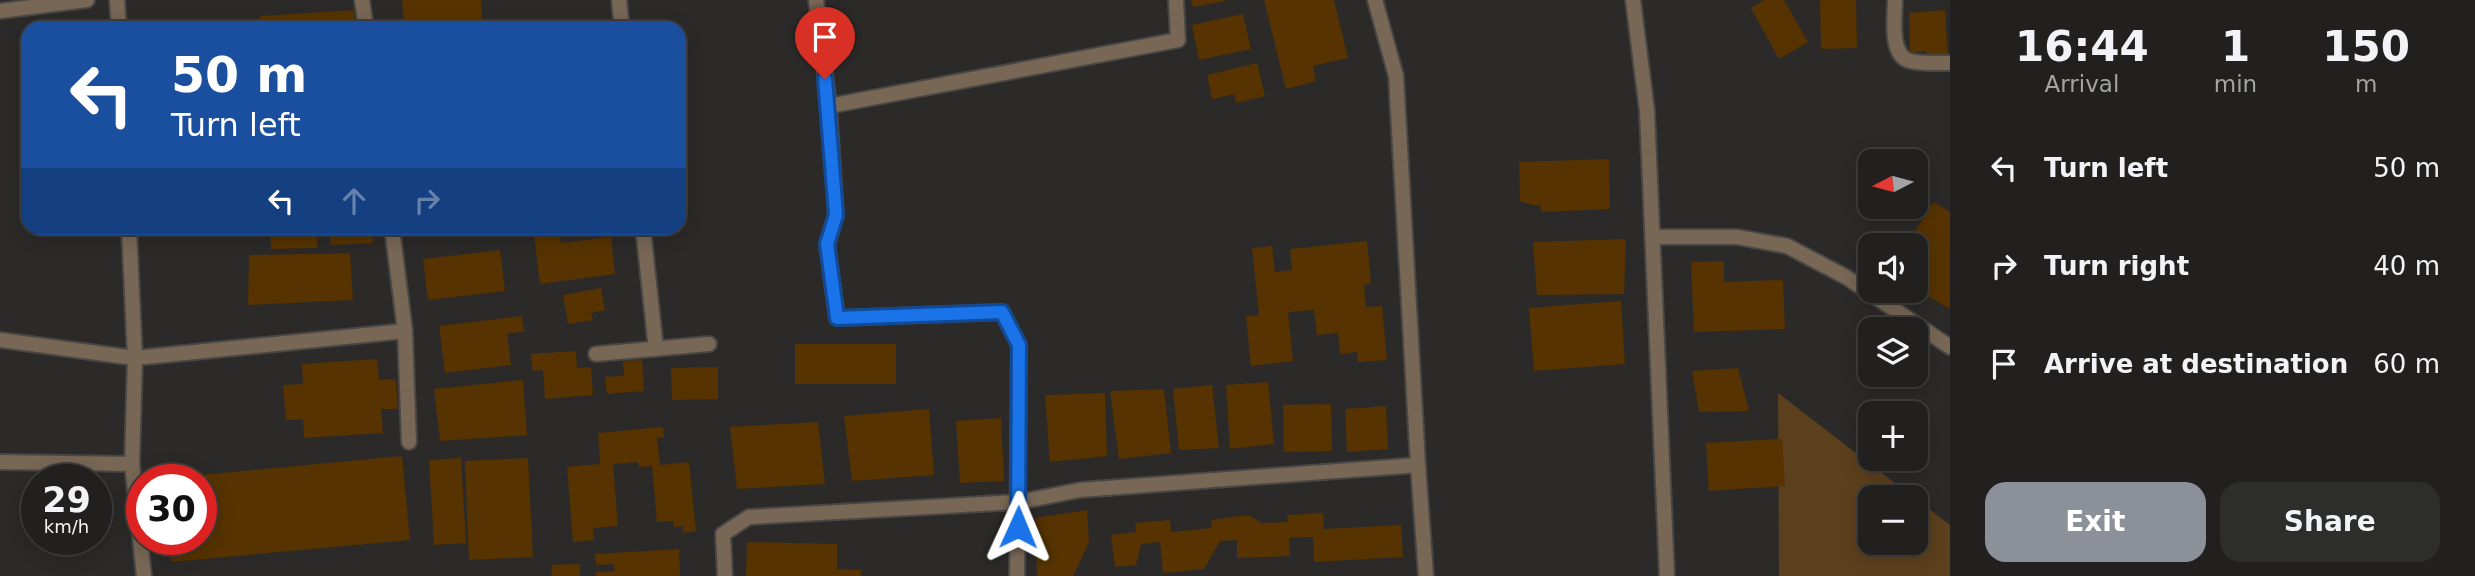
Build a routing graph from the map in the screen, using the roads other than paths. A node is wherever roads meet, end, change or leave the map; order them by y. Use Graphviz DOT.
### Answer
graph roads {
  1 [pos="87,0"];
  2 [pos="117,0"];
  3 [pos="362,0"];
  4 [pos="619,0"];
  5 [pos="816,0"];
  6 [pos="1176,0"];
  7 [pos="1375,0"];
  8 [pos="1633,0"];
  9 [pos="1895,0"];
  10 [pos="0,11"];
  11 [pos="118,21"];
  12 [pos="365,21"];
  13 [pos="621,21"];
  14 [pos="1950,63"];
  15 [pos="829,106"];
  16 [pos="129,235"];
  17 [pos="392,235"];
  18 [pos="644,235"];
  19 [pos="1654,237"];
  20 [pos="405,331"];
  21 [pos="0,340"];
  22 [pos="709,344"];
  23 [pos="1950,347"];
  24 [pos="656,349"];
  25 [pos="596,354"];
  26 [pos="135,358"];
  27 [pos="409,442"];
  28 [pos="0,462"];
  29 [pos="132,464"];
  30 [pos="1418,465"];
  31 [pos="1019,502"];
  32 [pos="142,555"];
  33 [pos="144,576"];
  34 [pos="725,576"];
  35 [pos="1017,576"];
  36 [pos="1426,576"];
  37 [pos="1667,576"];
  1 -- 10 [label="street"];
  2 -- 11 [label="street"];
  3 -- 12 [label="street"];
  4 -- 13 [label="street"];
  5 -- 15 [label="street"];
  6 -- 15 [label="street"];
  7 -- 30 [label="street"];
  8 -- 19 [label="street"];
  9 -- 14 [label="street"];
  15 -- 31 [label="street"];
  16 -- 26 [label="street"];
  17 -- 20 [label="street"];
  18 -- 24 [label="street"];
  19 -- 23 [label="street"];
  19 -- 37 [label="street"];
  20 -- 26 [label="street"];
  20 -- 27 [label="street"];
  21 -- 26 [label="street"];
  22 -- 24 [label="street"];
  24 -- 25 [label="street"];
  26 -- 29 [label="street"];
  28 -- 29 [label="street"];
  30 -- 31 [label="street"];
  30 -- 36 [label="street"];
  31 -- 34 [label="street"];
  31 -- 35 [label="street"];
  32 -- 33 [label="street"];
}
